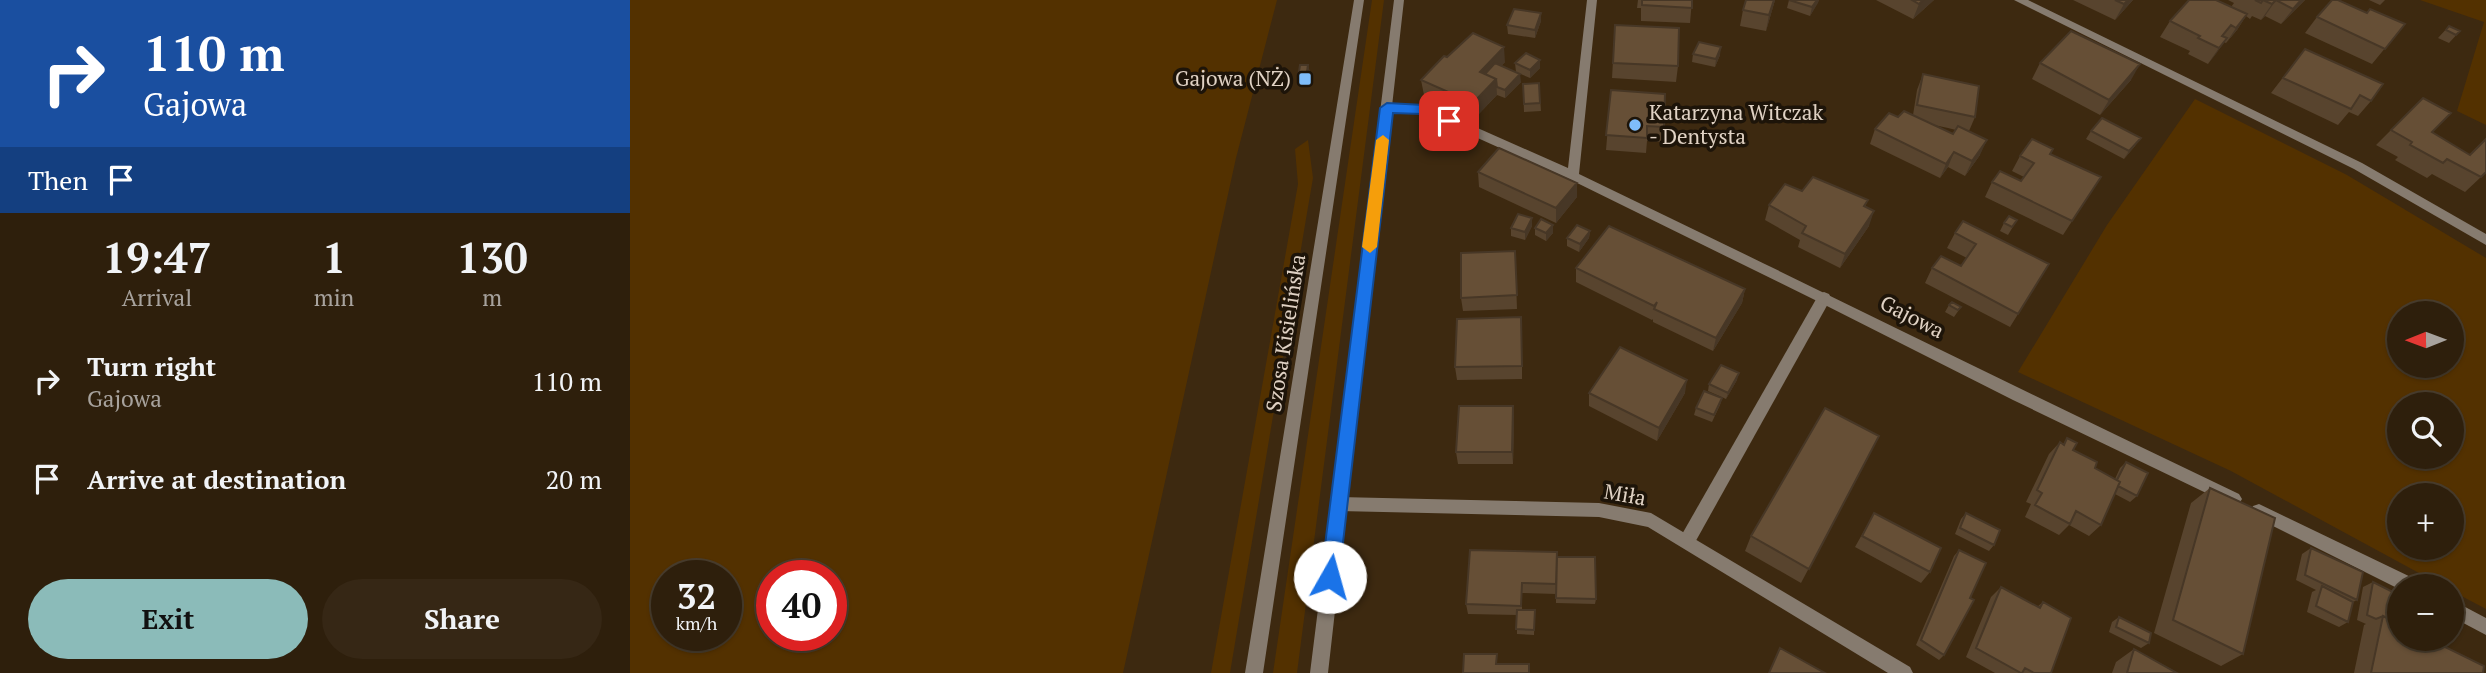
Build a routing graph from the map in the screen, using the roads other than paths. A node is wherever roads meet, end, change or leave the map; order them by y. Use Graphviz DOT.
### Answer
graph roads {
  1 [pos="1359,0"];
  2 [pos="1399,0"];
  3 [pos="1592,0"];
  4 [pos="2019,0"];
  5 [pos="1387,108"];
  6 [pos="1573,176"];
  7 [pos="2486,240"];
  8 [pos="1824,298"];
  9 [pos="1339,504"];
  10 [pos="1687,541"];
  11 [pos="2388,574"];
  12 [pos="2464,615"];
  13 [pos="2486,627"];
  14 [pos="1254,673"];
  15 [pos="1318,673"];
  16 [pos="1904,673"];
  1 -- 14 [label="street, Szosa Kisielińska"];
  2 -- 5 [label="street"];
  3 -- 6 [label="street"];
  4 -- 7 [label="street"];
  5 -- 6 [label="street, Gajowa"];
  5 -- 9 [label="street"];
  6 -- 8 [label="street, Gajowa"];
  8 -- 10 [label="street"];
  8 -- 11 [label="street, Gajowa"];
  9 -- 10 [label="street, Miła"];
  9 -- 15 [label="street"];
  10 -- 16 [label="street, Miła"];
  12 -- 13 [label="street"];
}
